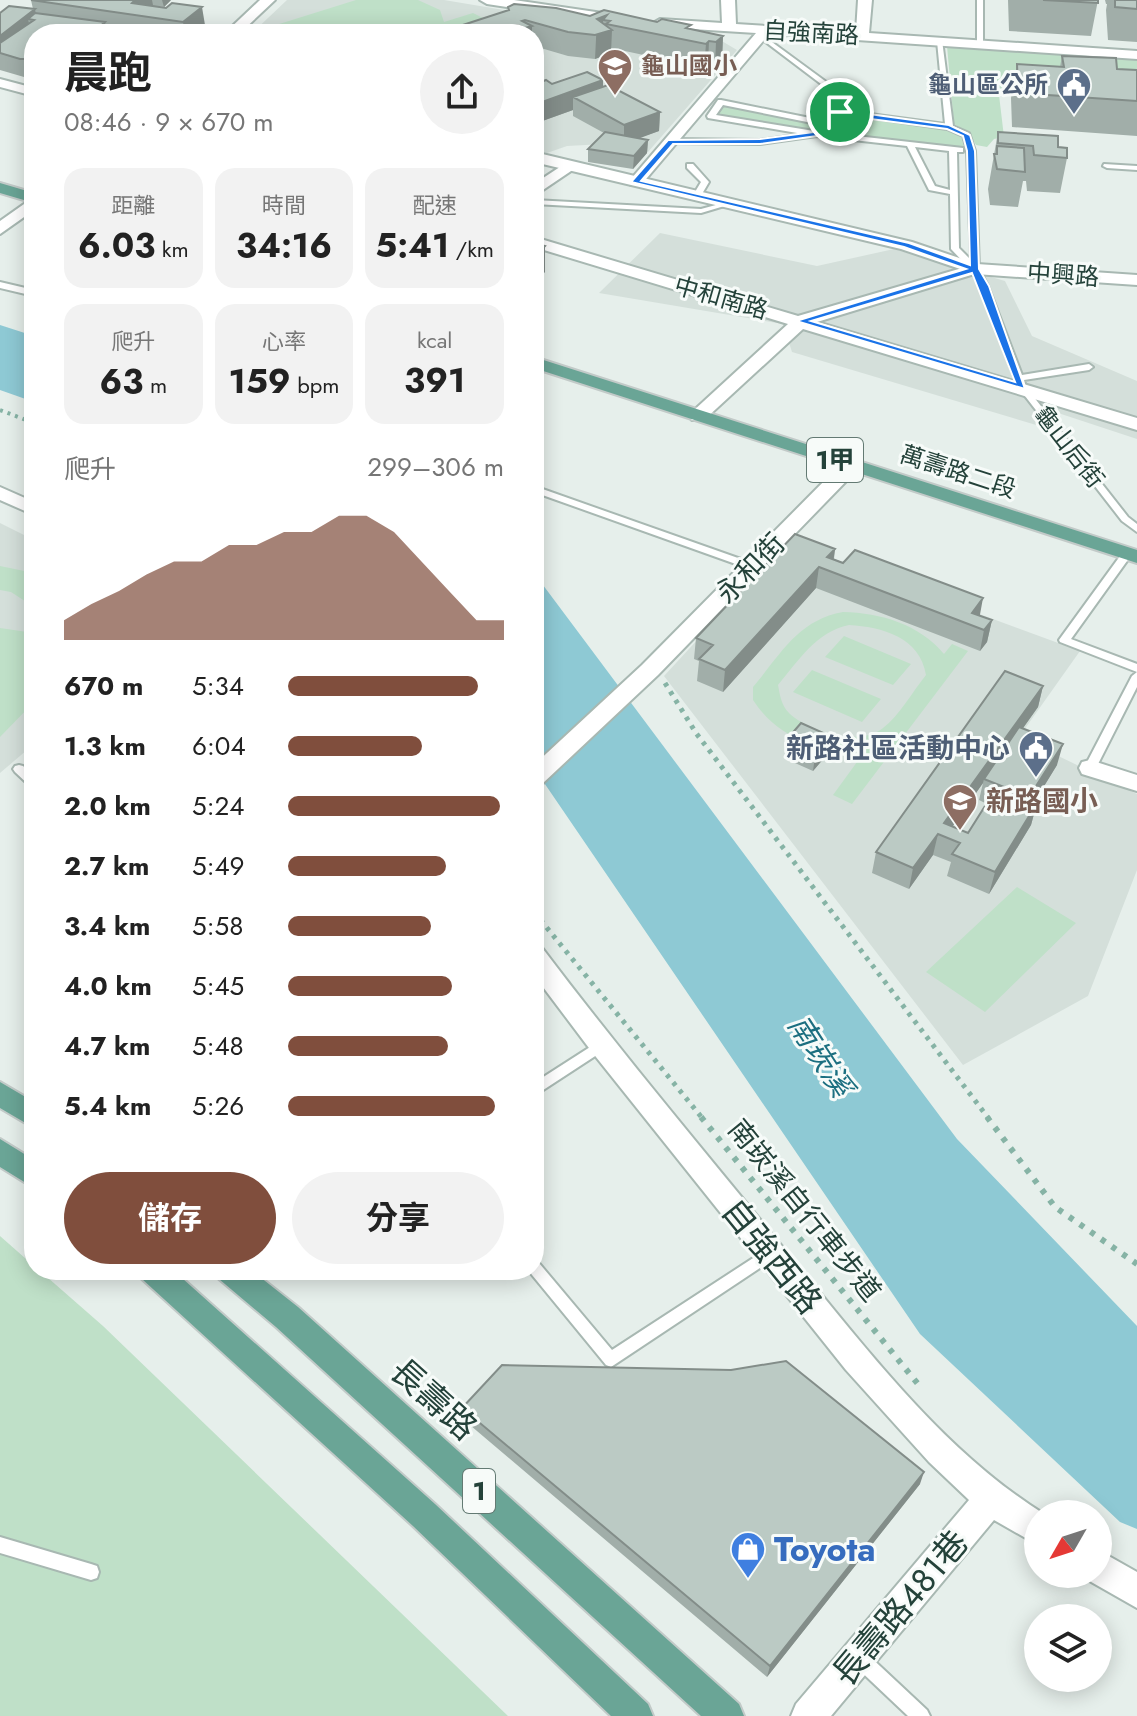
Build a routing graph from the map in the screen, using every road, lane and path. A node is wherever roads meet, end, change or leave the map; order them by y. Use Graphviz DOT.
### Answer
graph roads {
  1 [pos="268,0"];
  2 [pos="487,0"];
  3 [pos="728,0"];
  4 [pos="865,0"];
  5 [pos="980,0"];
  6 [pos="519,3"];
  7 [pos="242,24"];
  8 [pos="729,28"];
  9 [pos="764,33"];
  10 [pos="862,36"];
  11 [pos="940,41"];
  12 [pos="980,44"];
  13 [pos="1137,55"];
  14 [pos="0,83"];
  15 [pos="24,89"];
  16 [pos="868,116"];
  17 [pos="819,122"];
  18 [pos="949,127"];
  19 [pos="817,134"];
  20 [pos="671,141"];
  21 [pos="910,145"];
  22 [pos="953,150"];
  23 [pos="971,151"];
  24 [pos="544,160"];
  25 [pos="569,166"];
  26 [pos="690,166"];
  27 [pos="1107,166"];
  28 [pos="1137,168"];
  29 [pos="636,182"];
  30 [pos="544,184"];
  31 [pos="0,188"];
  32 [pos="954,193"];
  33 [pos="24,196"];
  34 [pos="696,197"];
  35 [pos="544,203"];
  36 [pos="727,204"];
  37 [pos="24,209"];
  38 [pos="0,229"];
  39 [pos="544,245"];
  40 [pos="975,269"];
  41 [pos="1137,280"];
  42 [pos="0,285"];
  43 [pos="24,291"];
  44 [pos="801,321"];
  45 [pos="544,365"];
  46 [pos="1089,367"];
  47 [pos="1020,382"];
  48 [pos="0,410"];
  49 [pos="698,416"];
  50 [pos="24,419"];
  51 [pos="1137,424"];
  52 [pos="851,465"];
  53 [pos="0,493"];
  54 [pos="544,493"];
  55 [pos="24,504"];
  56 [pos="1137,529"];
  57 [pos="1132,556"];
  58 [pos="751,566"];
  59 [pos="652,668"];
  60 [pos="1137,668"];
  61 [pos="1137,676"];
  62 [pos="1090,768"];
  63 [pos="19,769"];
  64 [pos="544,769"];
  65 [pos="24,774"];
  66 [pos="1137,783"];
  67 [pos="544,924"];
  68 [pos="544,969"];
  69 [pos="601,1045"];
  70 [pos="544,1083"];
  71 [pos="0,1093"];
  72 [pos="24,1110"];
  73 [pos="0,1151"];
  74 [pos="24,1169"];
  75 [pos="770,1253"];
  76 [pos="1137,1264"];
  77 [pos="163,1280"];
  78 [pos="241,1280"];
  79 [pos="544,1280"];
  80 [pos="930,1398"];
  81 [pos="991,1499"];
  82 [pos="1024,1520"];
  83 [pos="0,1545"];
  84 [pos="91,1572"];
  85 [pos="1112,1576"];
  86 [pos="1137,1591"];
  87 [pos="858,1657"];
  88 [pos="636,1716"];
  89 [pos="727,1716"];
  90 [pos="808,1716"];
  91 [pos="921,1716"];
  1 -- 7 [label="street"];
  2 -- 6 [label="street, 自強南路"];
  3 -- 8 [label="street"];
  4 -- 10 [label="street"];
  5 -- 12 [label="lane"];
  6 -- 8 [label="street, 自強南路"];
  8 -- 9 [label="street, 自強南路"];
  9 -- 10 [label="street, 自強南路"];
  9 -- 16 [label="lane"];
  9 -- 20 [label="street"];
  10 -- 11 [label="street, 自強南路"];
  11 -- 12 [label="street, 自強南路"];
  11 -- 18 [label="lane"];
  12 -- 13 [label="street, 自強南路"];
  14 -- 15 [label="street"];
  16 -- 17 [label="lane"];
  16 -- 18 [label="lane"];
  17 -- 19 [label="lane"];
  17 -- 19 [label="lane"];
  18 -- 23 [label="lane"];
  19 -- 20 [label="lane"];
  19 -- 21 [label="lane"];
  20 -- 29 [label="street"];
  21 -- 22 [label="lane"];
  21 -- 32 [label="lane"];
  22 -- 23 [label="lane"];
  22 -- 32 [label="lane"];
  23 -- 40 [label="lane"];
  24 -- 25 [label="street"];
  25 -- 29 [label="street"];
  25 -- 30 [label="street"];
  26 -- 34 [label="lane"];
  27 -- 28 [label="lane"];
  29 -- 34 [label="street"];
  31 -- 33 [label="main road"];
  32 -- 40 [label="lane"];
  34 -- 36 [label="street"];
  35 -- 36 [label="lane"];
  36 -- 40 [label="street"];
  37 -- 38 [label="street"];
  39 -- 44 [label="street, 中和南路"];
  40 -- 41 [label="street, 中興路"];
  40 -- 44 [label="street, 中興路"];
  40 -- 47 [label="lane, 龜山后街"];
  42 -- 43 [label="lane"];
  44 -- 47 [label="street, 中和南路"];
  44 -- 49 [label="street, 中興路"];
  45 -- 49 [label="main road, 萬壽路二段 / 1甲"];
  46 -- 47 [label="lane"];
  47 -- 51 [label="street, 中和南路"];
  47 -- 56 [label="lane, 龜山后街"];
  48 -- 50 [label="path"];
  49 -- 52 [label="main road, 萬壽路二段 / 1甲"];
  52 -- 57 [label="main road, 萬壽路二段 / 1甲"];
  52 -- 58 [label="street, 永和街"];
  53 -- 55 [label="street"];
  54 -- 58 [label="lane"];
  57 -- 60 [label="lane"];
  58 -- 59 [label="street, 永和街"];
  59 -- 64 [label="street, 永和街"];
  59 -- 76 [label="path"];
  61 -- 62 [label="lane"];
  62 -- 66 [label="street"];
  63 -- 65 [label="lane"];
  67 -- 80 [label="path, 南崁溪自行車步道"];
  68 -- 69 [label="street, 自強西路"];
  69 -- 70 [label="lane"];
  69 -- 75 [label="street, 自強西路"];
  71 -- 72 [label="main road"];
  73 -- 74 [label="main road"];
  75 -- 79 [label="lane"];
  75 -- 81 [label="street, 自強西路"];
  77 -- 88 [label="main road, 1"];
  78 -- 89 [label="main road, 長壽路 / 1"];
  81 -- 82 [label="street, 自強西路"];
  81 -- 87 [label="street, 長壽路481巷"];
  83 -- 84 [label="lane"];
  85 -- 86 [label="street"];
  87 -- 90 [label="street, 長壽路481巷"];
  87 -- 91 [label="lane"];
}
